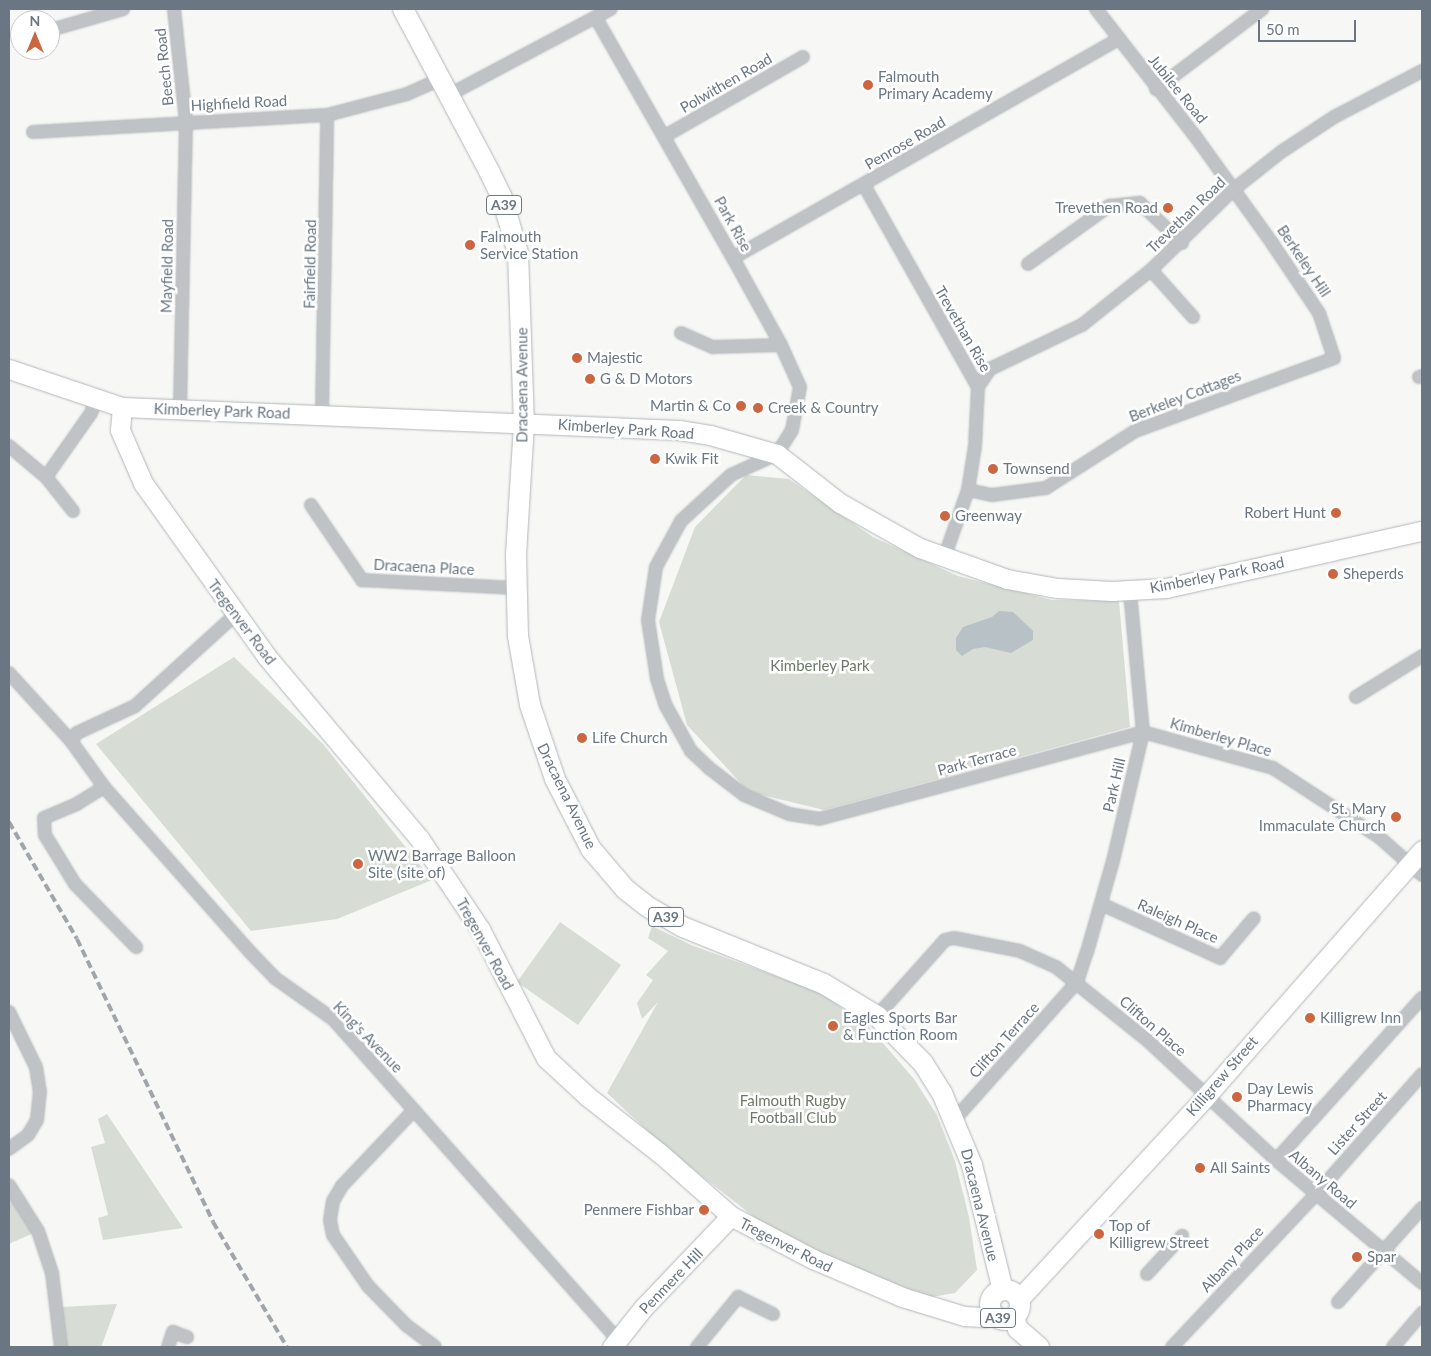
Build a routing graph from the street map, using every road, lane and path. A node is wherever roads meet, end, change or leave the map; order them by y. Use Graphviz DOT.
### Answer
graph roads {
  1 [pos="123,9"];
  2 [pos="174,9"];
  3 [pos="403,9"];
  4 [pos="611,9"];
  5 [pos="1096,9"];
  6 [pos="1262,9"];
  7 [pos="596,18"];
  8 [pos="60,27"];
  9 [pos="1118,39"];
  10 [pos="803,57"];
  11 [pos="1422,71"];
  12 [pos="445,87"];
  13 [pos="1156,89"];
  14 [pos="327,115"];
  15 [pos="186,122"];
  16 [pos="33,132"];
  17 [pos="666,136"];
  18 [pos="864,185"];
  19 [pos="1233,190"];
  20 [pos="1182,243"];
  21 [pos="733,258"];
  22 [pos="1028,264"];
  23 [pos="1151,270"];
  24 [pos="1193,317"];
  25 [pos="681,333"];
  26 [pos="781,345"];
  27 [pos="1334,358"];
  28 [pos="9,369"];
  29 [pos="978,387"];
  30 [pos="96,400"];
  31 [pos="122,407"];
  32 [pos="180,410"];
  33 [pos="322,414"];
  34 [pos="524,424"];
  35 [pos="9,446"];
  36 [pos="777,454"];
  37 [pos="46,477"];
  38 [pos="968,490"];
  39 [pos="311,505"];
  40 [pos="73,511"];
  41 [pos="1422,531"];
  42 [pos="944,558"];
  43 [pos="515,588"];
  44 [pos="1130,591"];
  45 [pos="236,614"];
  46 [pos="1422,656"];
  47 [pos="9,673"];
  48 [pos="1356,697"];
  49 [pos="1142,732"];
  50 [pos="71,741"];
  51 [pos="104,787"];
  52 [pos="1422,850"];
  53 [pos="1416,870"];
  54 [pos="1101,904"];
  55 [pos="1254,918"];
  56 [pos="136,947"];
  57 [pos="1077,982"];
  58 [pos="1422,998"];
  59 [pos="9,1012"];
  60 [pos="877,1016"];
  61 [pos="1422,1074"];
  62 [pos="1207,1095"];
  63 [pos="414,1110"];
  64 [pos="955,1119"];
  65 [pos="9,1149"];
  66 [pos="1276,1160"];
  67 [pos="9,1185"];
  68 [pos="1316,1194"];
  69 [pos="1422,1208"];
  70 [pos="731,1216"];
  71 [pos="1182,1236"];
  72 [pos="1384,1251"];
  73 [pos="1147,1274"];
  74 [pos="1422,1283"];
  75 [pos="1012,1302"];
  76 [pos="1338,1302"];
  77 [pos="1422,1313"];
  78 [pos="773,1314"];
  79 [pos="993,1314"];
  80 [pos="187,1336"];
  81 [pos="614,1343"];
  82 [pos="434,1346"];
  83 [pos="1032,1346"];
  84 [pos="61,1347"];
  85 [pos="168,1347"];
  86 [pos="697,1347"];
  87 [pos="1172,1347"];
  88 [pos="1393,1347"];
  1 -- 8 [label="street"];
  2 -- 15 [label="street, Beech Road"];
  3 -- 12 [label="main road, Dracaena Avenue / A39"];
  4 -- 7 [label="street, Highfield Road"];
  5 -- 9 [label="street, Jubilee Road"];
  6 -- 13 [label="street"];
  7 -- 12 [label="street, Highfield Road"];
  7 -- 17 [label="street, Park Rise"];
  9 -- 13 [label="street, Jubilee Road"];
  9 -- 18 [label="street, Penrose Road"];
  10 -- 17 [label="street, Polwithen Road"];
  11 -- 19 [label="street, Trevethan Road"];
  12 -- 14 [label="street, Highfield Road"];
  12 -- 34 [label="main road, Dracaena Avenue / A39"];
  13 -- 19 [label="street, Jubilee Road"];
  14 -- 15 [label="street, Highfield Road"];
  14 -- 33 [label="street, Fairfield Road"];
  15 -- 16 [label="street, Highfield Road"];
  15 -- 32 [label="street, Mayfield Road"];
  17 -- 21 [label="street, Park Rise"];
  18 -- 21 [label="street, Penrose Road"];
  18 -- 29 [label="street, Trevethan Rise"];
  19 -- 20 [label="street, Trevethan Road"];
  19 -- 27 [label="street, Berkeley Hill"];
  20 -- 22 [label="street"];
  20 -- 23 [label="street, Trevethan Road"];
  21 -- 26 [label="street, Park Rise"];
  23 -- 24 [label="street"];
  23 -- 29 [label="street, Trevethan Road"];
  25 -- 26 [label="street"];
  26 -- 36 [label="street, Park Rise"];
  27 -- 38 [label="street, Berkeley Cottages"];
  28 -- 30 [label="street, Kimberley Park Road"];
  29 -- 38 [label="street, Trevethan Rise"];
  30 -- 31 [label="street, Kimberley Park Road"];
  30 -- 37 [label="street"];
  31 -- 32 [label="street, Kimberley Park Road"];
  31 -- 45 [label="street, Tregenver Road"];
  32 -- 33 [label="street, Kimberley Park Road"];
  33 -- 34 [label="street, Kimberley Park Road"];
  34 -- 36 [label="street, Kimberley Park Road"];
  34 -- 43 [label="main road, Dracaena Avenue / A39"];
  35 -- 37 [label="street"];
  36 -- 42 [label="street, Kimberley Park Road"];
  36 -- 49 [label="street, Park Terrace"];
  37 -- 40 [label="street"];
  38 -- 42 [label="street, Trevethan Rise"];
  39 -- 43 [label="street, Dracaena Place"];
  41 -- 44 [label="street, Kimberley Park Road"];
  42 -- 44 [label="street, Kimberley Park Road"];
  43 -- 60 [label="main road, Dracaena Avenue / A39"];
  44 -- 49 [label="street, Park Hill"];
  45 -- 50 [label="street"];
  45 -- 70 [label="street, Tregenver Road"];
  46 -- 48 [label="street"];
  47 -- 50 [label="street, King's Avenue"];
  49 -- 53 [label="street, Kimberley Place"];
  49 -- 54 [label="street, Park Hill"];
  50 -- 51 [label="street, King's Avenue"];
  51 -- 56 [label="street"];
  51 -- 63 [label="street, King's Avenue"];
  52 -- 53 [label="street, Killigrew Street"];
  53 -- 62 [label="street, Killigrew Street"];
  54 -- 55 [label="street, Raleigh Place"];
  54 -- 57 [label="street, Park Hill"];
  57 -- 60 [label="street, Clifton Place"];
  57 -- 62 [label="street, Clifton Place"];
  57 -- 64 [label="street, Clifton Terrace"];
  58 -- 66 [label="street"];
  59 -- 65 [label="street"];
  60 -- 64 [label="main road, Dracaena Avenue / A39"];
  61 -- 68 [label="street, Lister Street"];
  62 -- 66 [label="street, Albany Road"];
  62 -- 75 [label="street, Killigrew Street"];
  63 -- 81 [label="street, King's Avenue"];
  63 -- 82 [label="street"];
  64 -- 75 [label="main road, Dracaena Avenue / A39"];
  66 -- 68 [label="street, Albany Road"];
  67 -- 84 [label="street"];
  68 -- 72 [label="street, Albany Road"];
  68 -- 87 [label="street, Albany Place"];
  69 -- 72 [label="street"];
  70 -- 79 [label="street, Tregenver Road"];
  70 -- 81 [label="street, Penmere Hill"];
  71 -- 73 [label="street"];
  72 -- 74 [label="street, Albany Road"];
  72 -- 76 [label="street"];
  75 -- 79 [label="main road, A39"];
  75 -- 83 [label="main road, A39"];
  77 -- 88 [label="street"];
  78 -- 86 [label="street"];
  80 -- 85 [label="street"];
}
